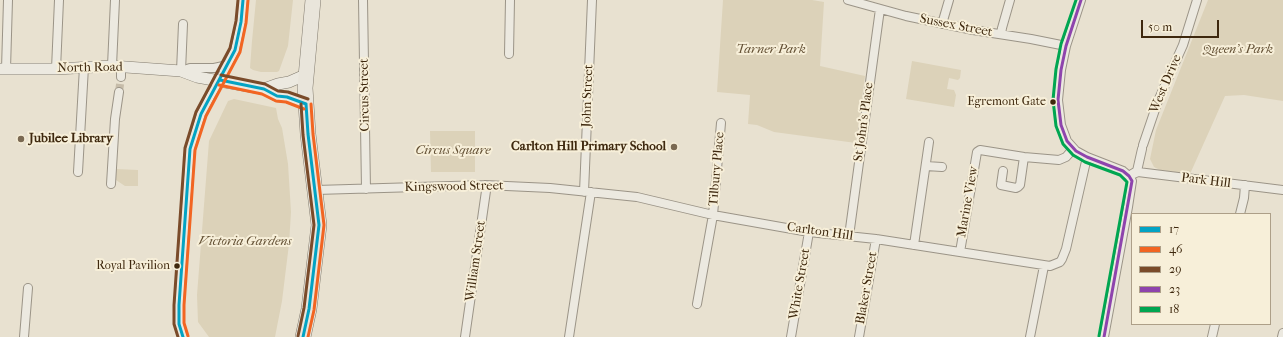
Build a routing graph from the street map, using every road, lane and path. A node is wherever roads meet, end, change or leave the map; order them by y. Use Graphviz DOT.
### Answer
graph roads {
  1 [pos="8,0"];
  2 [pos="59,0"];
  3 [pos="115,0"];
  4 [pos="243,0"];
  5 [pos="313,0"];
  6 [pos="364,0"];
  7 [pos="510,0"];
  8 [pos="592,0"];
  9 [pos="851,0"];
  10 [pos="948,0"];
  11 [pos="1010,0"];
  12 [pos="1081,0"];
  13 [pos="1197,0"];
  14 [pos="880,9"];
  15 [pos="182,24"];
  16 [pos="942,24"];
  17 [pos="1001,34"];
  18 [pos="1066,46"];
  19 [pos="509,54"];
  20 [pos="228,64"];
  21 [pos="84,67"];
  22 [pos="3,69"];
  23 [pos="56,69"];
  24 [pos="118,70"];
  25 [pos="181,71"];
  26 [pos="305,76"];
  27 [pos="220,80"];
  28 [pos="264,89"];
  29 [pos="119,92"];
  30 [pos="306,104"];
  31 [pos="721,123"];
  32 [pos="929,142"];
  33 [pos="1073,149"];
  34 [pos="1024,157"];
  35 [pos="1087,157"];
  36 [pos="926,166"];
  37 [pos="942,167"];
  38 [pos="1003,171"];
  39 [pos="78,172"];
  40 [pos="1129,176"];
  41 [pos="111,184"];
  42 [pos="484,185"];
  43 [pos="1245,185"];
  44 [pos="366,189"];
  45 [pos="316,190"];
  46 [pos="1283,190"];
  47 [pos="588,192"];
  48 [pos="1240,213"];
  49 [pos="713,215"];
  50 [pos="809,232"];
  51 [pos="849,236"];
  52 [pos="876,239"];
  53 [pos="914,245"];
  54 [pos="960,252"];
  55 [pos="1047,266"];
  56 [pos="28,288"];
  57 [pos="697,304"];
  58 [pos="1215,325"];
  59 [pos="1283,333"];
  60 [pos="24,337"];
  61 [pos="183,337"];
  62 [pos="303,337"];
  63 [pos="465,337"];
  64 [pos="569,337"];
  65 [pos="791,337"];
  66 [pos="859,337"];
  67 [pos="1030,337"];
  68 [pos="1104,337"];
  69 [pos="1212,337"];
  70 [pos="1282,337"];
  1 -- 22 [label="street"];
  2 -- 23 [label="street"];
  3 -- 24 [label="street"];
  4 -- 20 [label="street"];
  5 -- 26 [label="highway"];
  6 -- 44 [label="street, Circus Street"];
  7 -- 19 [label="street"];
  8 -- 47 [label="street, John Street"];
  9 -- 14 [label="street, Sussex Street"];
  10 -- 16 [label="street"];
  11 -- 17 [label="street"];
  12 -- 18 [label="street"];
  13 -- 40 [label="street, West Drive"];
  14 -- 16 [label="street, Sussex Street"];
  14 -- 51 [label="street, St John's Place"];
  15 -- 25 [label="street"];
  16 -- 17 [label="street, Sussex Street"];
  17 -- 18 [label="street, Sussex Street"];
  18 -- 33 [label="street"];
  20 -- 25 [label="street, North Road"];
  20 -- 27 [label="street"];
  21 -- 23 [label="street, North Road"];
  21 -- 24 [label="street, North Road"];
  21 -- 39 [label="street"];
  22 -- 23 [label="street, North Road"];
  24 -- 25 [label="street, North Road"];
  25 -- 27 [label="street, North Road"];
  26 -- 28 [label="street, North Road"];
  26 -- 30 [label="highway"];
  27 -- 28 [label="street, North Road"];
  27 -- 61 [label="street"];
  28 -- 30 [label="street, North Road"];
  29 -- 41 [label="street"];
  30 -- 45 [label="highway"];
  31 -- 49 [label="street, Tilbury Place"];
  32 -- 36 [label="street"];
  33 -- 34 [label="street"];
  33 -- 35 [label="street"];
  34 -- 38 [label="street"];
  34 -- 54 [label="street, Marine View"];
  35 -- 40 [label="street"];
  35 -- 55 [label="street"];
  36 -- 37 [label="street"];
  36 -- 53 [label="street"];
  40 -- 43 [label="street, Park Hill"];
  40 -- 68 [label="street"];
  42 -- 44 [label="street, Kingswood Street"];
  42 -- 47 [label="street, Kingswood Street"];
  42 -- 63 [label="street, William Street"];
  43 -- 46 [label="street, Park Hill"];
  43 -- 48 [label="street"];
  44 -- 45 [label="street, Kingswood Street"];
  45 -- 62 [label="highway"];
  47 -- 49 [label="street, Carlton Hill"];
  47 -- 64 [label="street, John Street"];
  49 -- 50 [label="street, Carlton Hill"];
  49 -- 57 [label="street, Tilbury Place"];
  50 -- 51 [label="street, Carlton Hill"];
  50 -- 65 [label="street, White Street"];
  51 -- 52 [label="street, Carlton Hill"];
  52 -- 53 [label="street, Carlton Hill"];
  52 -- 66 [label="street, Blaker Street"];
  53 -- 54 [label="street, Carlton Hill"];
  54 -- 55 [label="street, Carlton Hill"];
  55 -- 67 [label="street"];
  56 -- 60 [label="street"];
  58 -- 69 [label="street"];
  59 -- 70 [label="street"];
}
